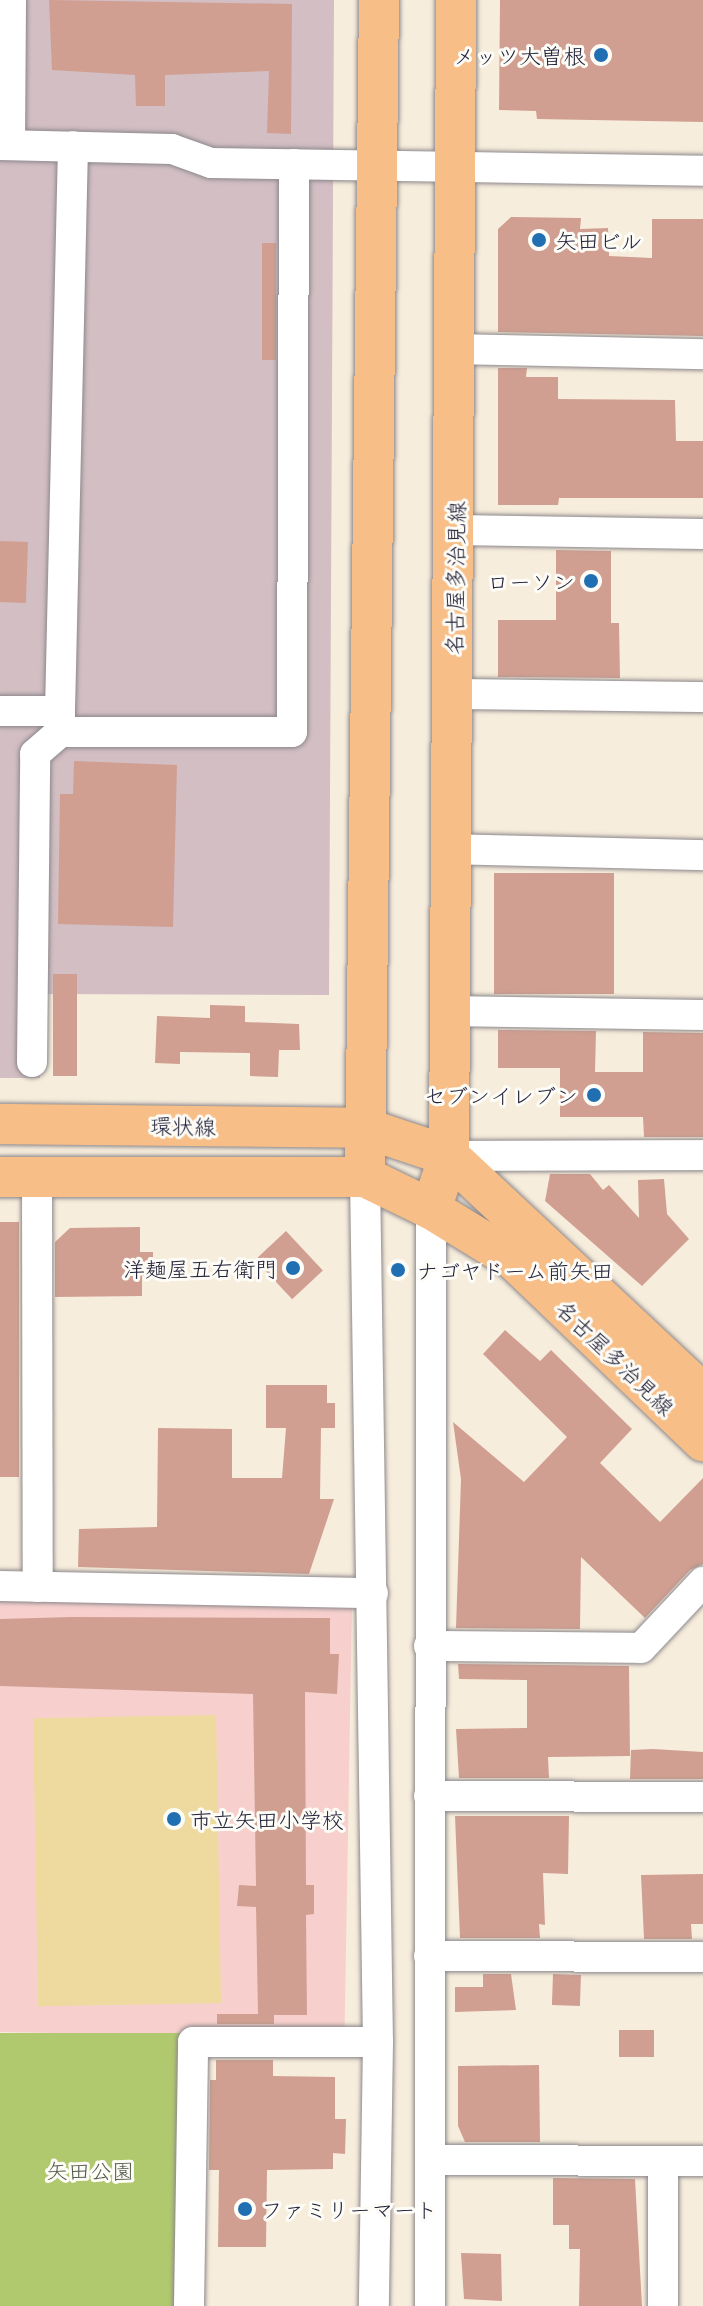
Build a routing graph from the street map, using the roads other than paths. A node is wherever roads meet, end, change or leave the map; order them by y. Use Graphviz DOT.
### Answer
graph roads {
  1 [pos="11,0"];
  2 [pos="379,0"];
  3 [pos="456,0"];
  4 [pos="5,145"];
  5 [pos="73,146"];
  6 [pos="294,164"];
  7 [pos="378,165"];
  8 [pos="455,166"];
  9 [pos="703,171"];
  10 [pos="455,349"];
  11 [pos="703,354"];
  12 [pos="455,530"];
  13 [pos="703,534"];
  14 [pos="453,694"];
  15 [pos="703,697"];
  16 [pos="0,711"];
  17 [pos="60,721"];
  18 [pos="449,849"];
  19 [pos="703,855"];
  20 [pos="446,1011"];
  21 [pos="703,1015"];
  22 [pos="32,1062"];
  23 [pos="0,1124"];
  24 [pos="365,1128"];
  25 [pos="703,1155"];
  26 [pos="449,1156"];
  27 [pos="19,1177"];
  28 [pos="365,1177"];
  29 [pos="431,1209"];
  30 [pos="703,1394"];
  31 [pos="703,1441"];
  32 [pos="703,1582"];
  33 [pos="0,1586"];
  34 [pos="38,1587"];
  35 [pos="373,1593"];
  36 [pos="429,1646"];
  37 [pos="429,1796"];
  38 [pos="703,1797"];
  39 [pos="429,1956"];
  40 [pos="703,1957"];
  41 [pos="378,2042"];
  42 [pos="432,2160"];
  43 [pos="663,2161"];
  44 [pos="703,2161"];
  45 [pos="189,2306"];
  46 [pos="374,2306"];
  47 [pos="430,2306"];
  48 [pos="663,2306"];
  1 -- 4 [label="street"];
  2 -- 7 [label="main road"];
  3 -- 8 [label="main road, 名古屋多治見線"];
  4 -- 5 [label="street"];
  5 -- 6 [label="street"];
  5 -- 17 [label="street"];
  6 -- 7 [label="street"];
  6 -- 17 [label="street"];
  7 -- 8 [label="street"];
  7 -- 24 [label="main road"];
  8 -- 9 [label="street"];
  8 -- 10 [label="main road, 名古屋多治見線"];
  10 -- 11 [label="street"];
  10 -- 12 [label="main road, 名古屋多治見線"];
  12 -- 13 [label="street"];
  12 -- 14 [label="main road, 名古屋多治見線"];
  14 -- 15 [label="street"];
  14 -- 18 [label="main road, 名古屋多治見線"];
  16 -- 17 [label="street"];
  17 -- 22 [label="street"];
  18 -- 19 [label="street"];
  18 -- 20 [label="main road, 名古屋多治見線"];
  20 -- 21 [label="street"];
  20 -- 26 [label="main road, 名古屋多治見線"];
  23 -- 24 [label="main road, 環状線"];
  24 -- 26 [label="main road, 名古屋多治見線"];
  24 -- 28 [label="main road"];
  25 -- 26 [label="street"];
  26 -- 29 [label="main road"];
  26 -- 30 [label="main road, 名古屋多治見線"];
  27 -- 28 [label="main road"];
  27 -- 34 [label="street"];
  28 -- 29 [label="main road, 名古屋多治見線"];
  28 -- 35 [label="street"];
  29 -- 31 [label="main road, 名古屋多治見線"];
  29 -- 36 [label="street"];
  32 -- 36 [label="street"];
  33 -- 34 [label="street"];
  34 -- 35 [label="street"];
  35 -- 41 [label="street"];
  36 -- 37 [label="street"];
  37 -- 38 [label="street"];
  37 -- 39 [label="street"];
  39 -- 40 [label="street"];
  39 -- 42 [label="street"];
  41 -- 45 [label="street"];
  41 -- 46 [label="street"];
  42 -- 43 [label="street"];
  42 -- 47 [label="street"];
  43 -- 44 [label="street"];
  43 -- 48 [label="street"];
}
